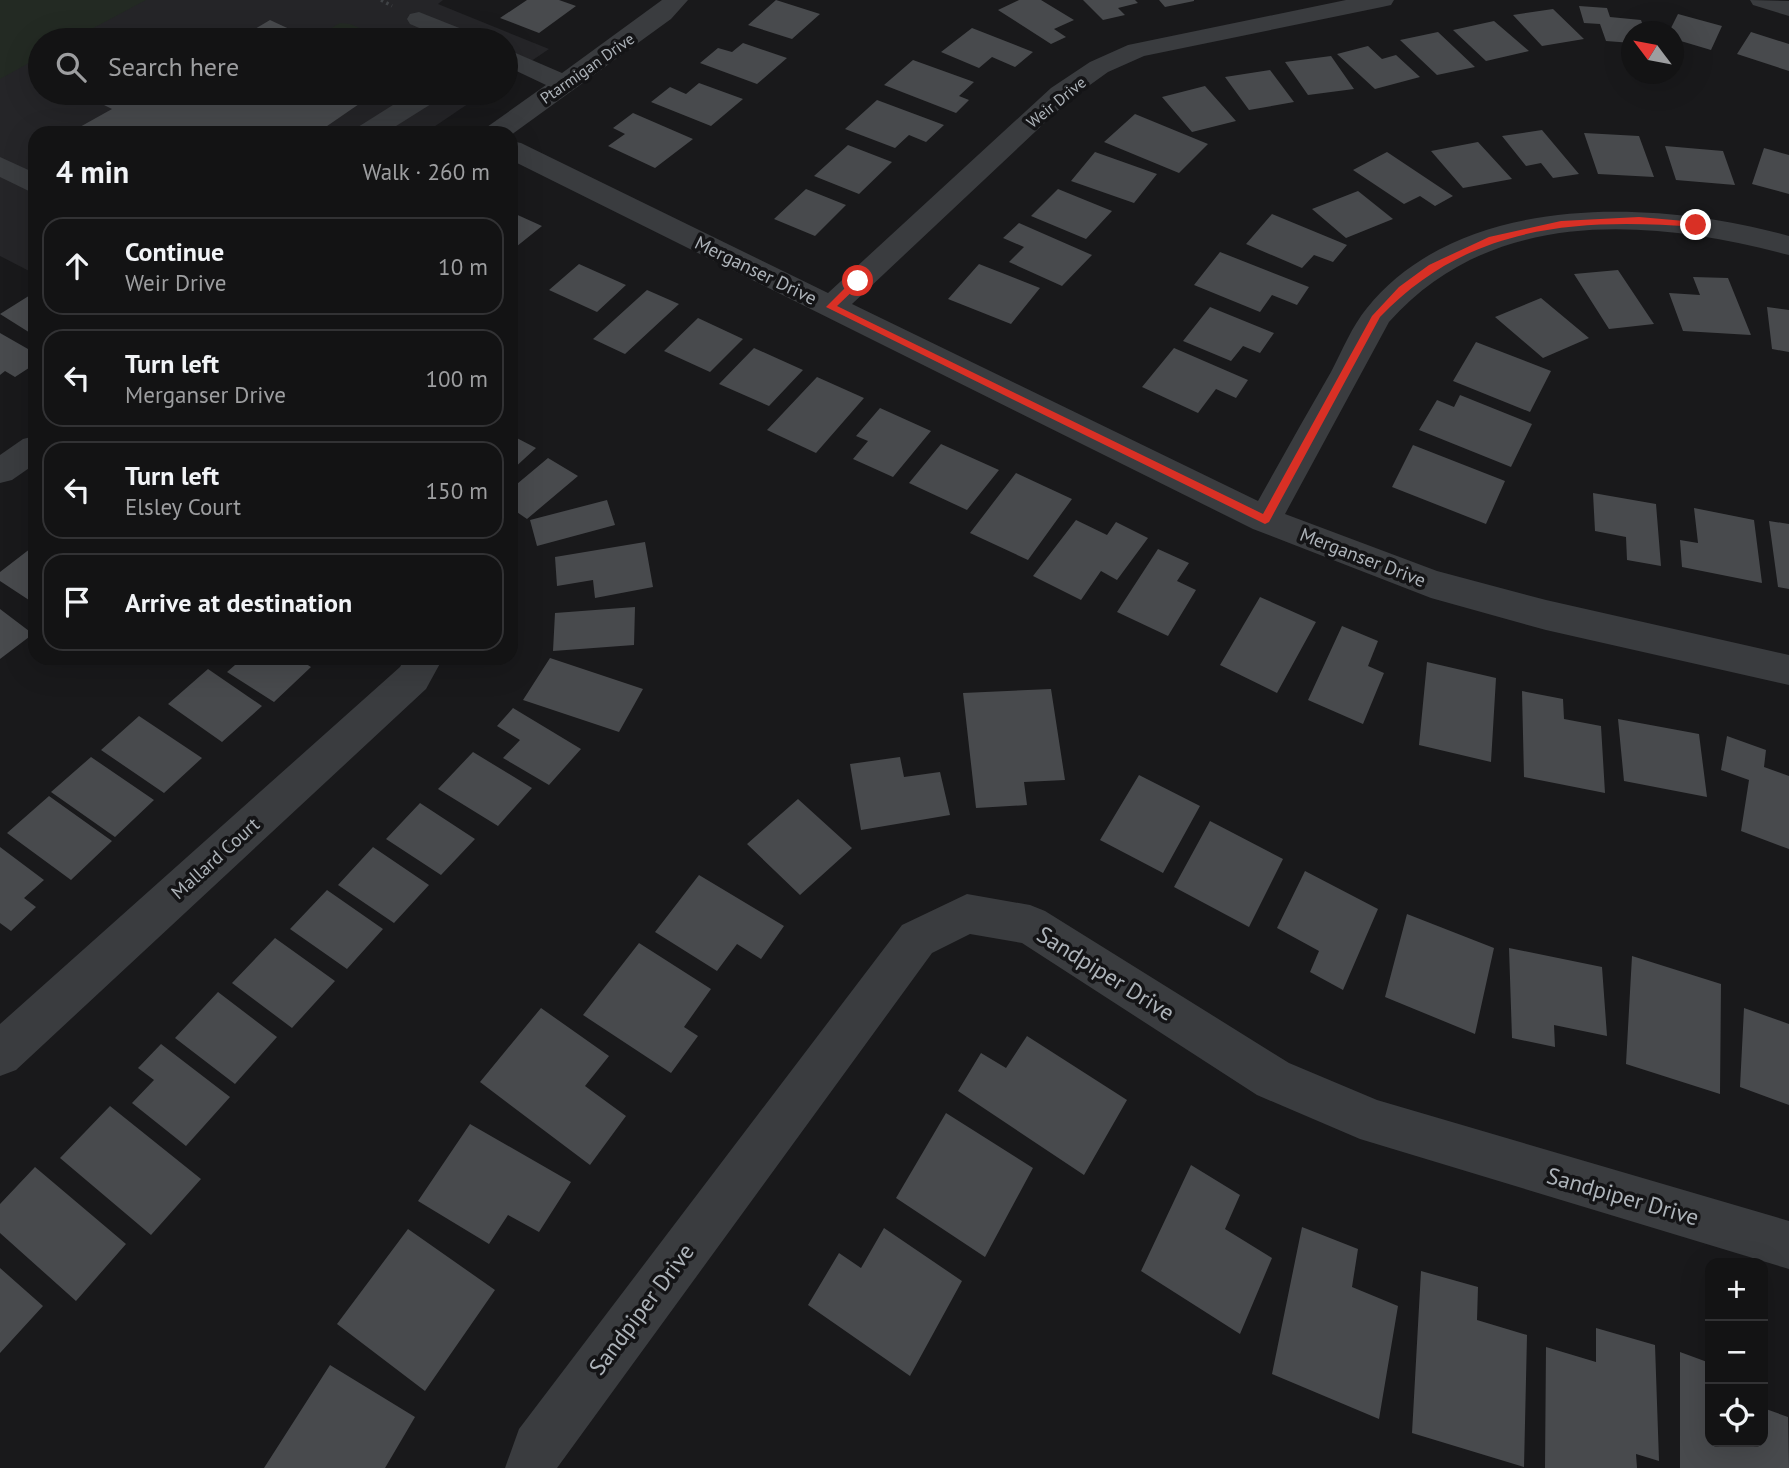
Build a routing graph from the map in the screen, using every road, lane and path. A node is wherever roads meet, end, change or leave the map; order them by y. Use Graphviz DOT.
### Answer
graph roads {
  1 [pos="676,0"];
  2 [pos="1382,0"];
  3 [pos="1762,0"];
  4 [pos="1789,9"];
  5 [pos="419,19"];
  6 [pos="440,28"];
  7 [pos="518,63"];
  8 [pos="564,84"];
  9 [pos="411,105"];
  10 [pos="379,126"];
  11 [pos="506,126"];
  12 [pos="518,152"];
  13 [pos="0,165"];
  14 [pos="28,181"];
  15 [pos="1789,246"];
  16 [pos="831,307"];
  17 [pos="28,453"];
  18 [pos="0,471"];
  19 [pos="1265,520"];
  20 [pos="420,665"];
  21 [pos="1789,670"];
  22 [pos="0,1054"];
  23 [pos="1789,1245"];
  24 [pos="531,1468"];
  1 -- 8 [label="street, Ptarmigan Drive"];
  2 -- 16 [label="street, Weir Drive"];
  3 -- 4 [label="street"];
  5 -- 6 [label="street"];
  7 -- 8 [label="street"];
  8 -- 11 [label="street, Ptarmigan Drive"];
  9 -- 10 [label="street"];
  12 -- 16 [label="street, Merganser Drive"];
  13 -- 14 [label="street"];
  15 -- 19 [label="street"];
  16 -- 19 [label="street, Merganser Drive"];
  17 -- 18 [label="street"];
  19 -- 21 [label="street, Merganser Drive"];
  20 -- 22 [label="street, Mallard Court"];
  23 -- 24 [label="street, Sandpiper Drive"];
}
